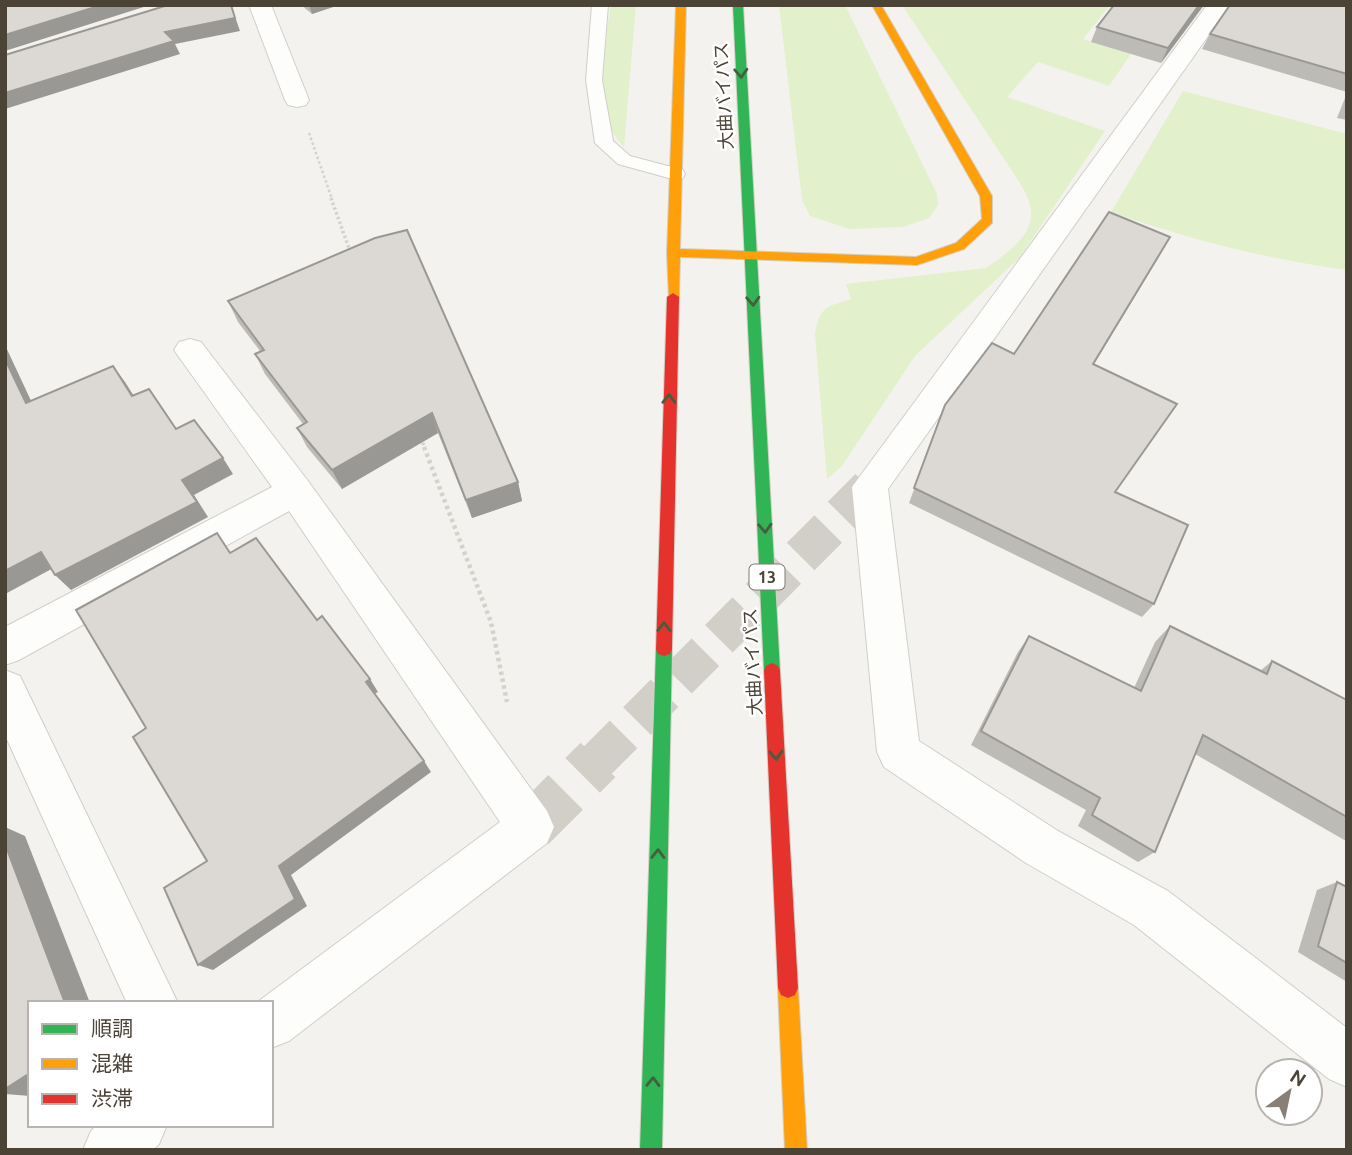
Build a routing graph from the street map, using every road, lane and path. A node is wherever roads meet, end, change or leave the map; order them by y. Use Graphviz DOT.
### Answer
graph roads {
  1 [pos="260,5"];
  2 [pos="600,5"];
  3 [pos="681,5"];
  4 [pos="738,5"];
  5 [pos="876,5"];
  6 [pos="1219,5"];
  7 [pos="297,100"];
  8 [pos="676,174"];
  9 [pos="673,253"];
  10 [pos="751,254"];
  11 [pos="355,264"];
  12 [pos="190,350"];
  13 [pos="418,430"];
  14 [pos="295,491"];
  15 [pos="5,647"];
  16 [pos="5,688"];
  17 [pos="507,704"];
  18 [pos="152,1001"];
  19 [pos="273,1021"];
  20 [pos="1347,1061"];
  21 [pos="138,1127"];
  22 [pos="110,1150"];
  23 [pos="651,1150"];
  24 [pos="796,1150"];
  1 -- 7 [label="street"];
  2 -- 8 [label="lane"];
  3 -- 8 [label="main road"];
  4 -- 10 [label="main road, 大曲バイパス / 13, one-way"];
  5 -- 10 [label="main road"];
  6 -- 20 [label="street"];
  7 -- 11 [label="path"];
  8 -- 9 [label="main road"];
  9 -- 10 [label="main road"];
  23 -- 9 [label="main road, one-way"];
  10 -- 24 [label="main road, 大曲バイパス / 13, one-way"];
  12 -- 14 [label="street"];
  13 -- 17 [label="path"];
  14 -- 15 [label="street"];
  14 -- 19 [label="street"];
  16 -- 18 [label="street"];
  21 -- 22 [label="street"];
}
